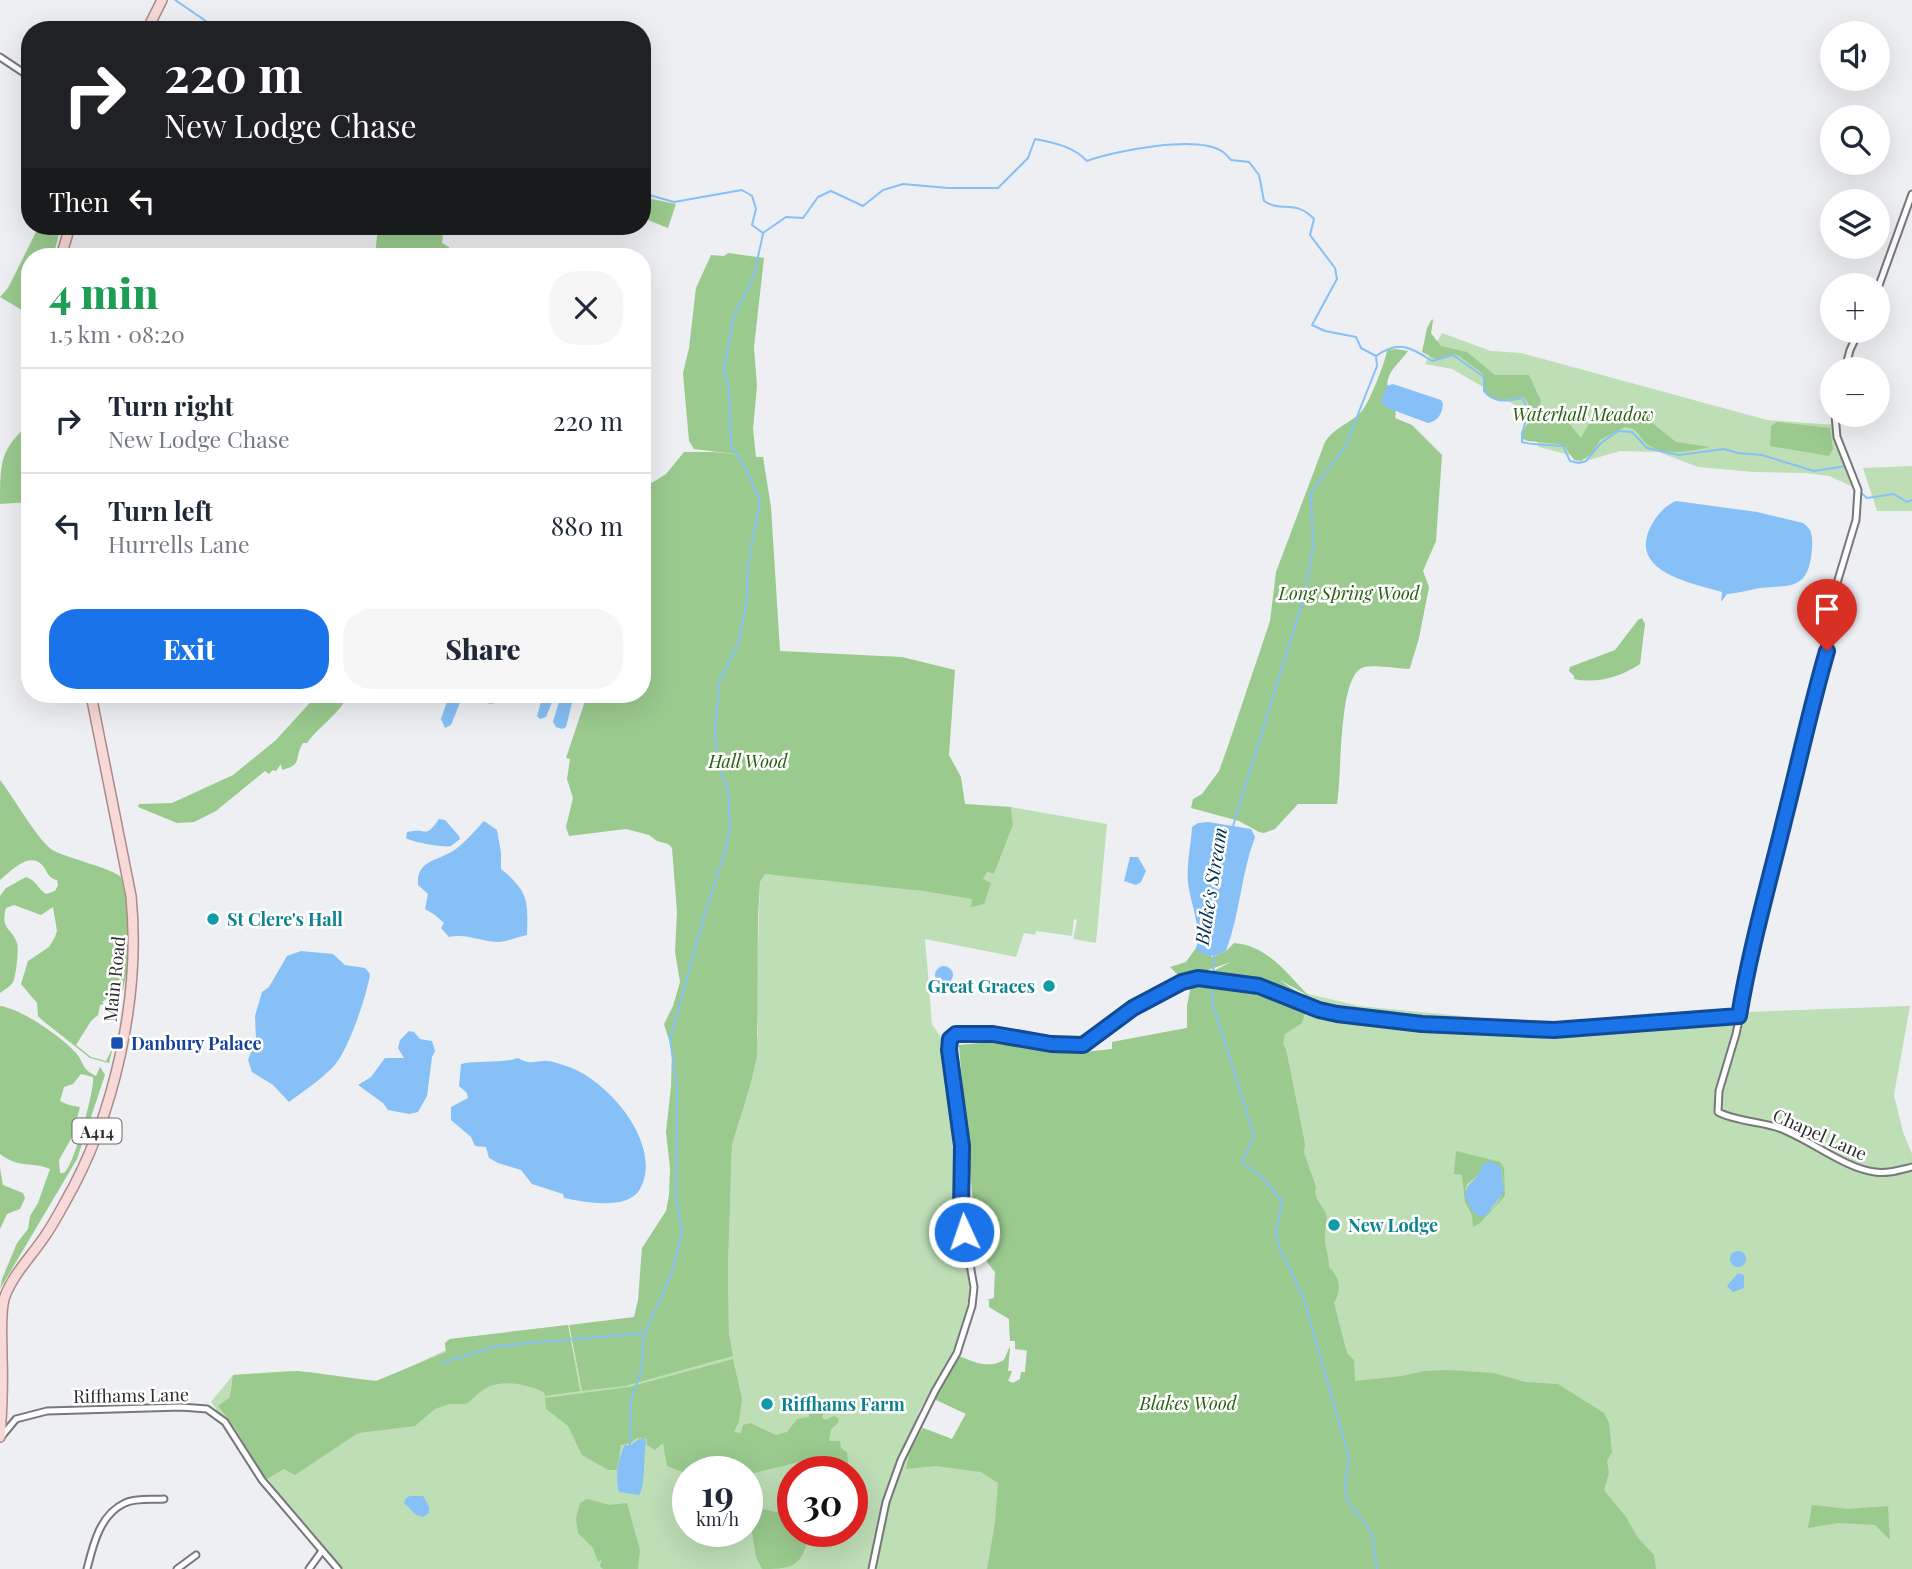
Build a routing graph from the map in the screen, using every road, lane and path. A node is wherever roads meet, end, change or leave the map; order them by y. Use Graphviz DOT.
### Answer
graph roads {
  1 [pos="161,1"];
  2 [pos="151,21"];
  3 [pos="0,57"];
  4 [pos="21,71"];
  5 [pos="1912,194"];
  6 [pos="1883,273"];
  7 [pos="1836,427"];
  8 [pos="94,703"];
  9 [pos="1739,1016"];
  10 [pos="1912,1167"];
  11 [pos="2,1410"];
  12 [pos="16,1419"];
  13 [pos="0,1437"];
  14 [pos="164,1499"];
  15 [pos="322,1551"];
  16 [pos="196,1555"];
  17 [pos="315,1560"];
  18 [pos="336,1567"];
  19 [pos="87,1569"];
  20 [pos="177,1569"];
  21 [pos="309,1569"];
  22 [pos="872,1569"];
  1 -- 2 [label="main road"];
  3 -- 4 [label="street"];
  5 -- 6 [label="street"];
  7 -- 9 [label="street"];
  8 -- 11 [label="main road, Main Road / A414"];
  9 -- 10 [label="street, Chapel Lane"];
  9 -- 22 [label="street"];
  11 -- 12 [label="street"];
  11 -- 13 [label="main road, A414"];
  12 -- 13 [label="street"];
  12 -- 15 [label="street, Riffhams Lane"];
  14 -- 19 [label="street"];
  15 -- 17 [label="street"];
  15 -- 18 [label="street, Riffhams Lane"];
  16 -- 20 [label="street"];
  17 -- 18 [label="street"];
  17 -- 21 [label="street"];
}
